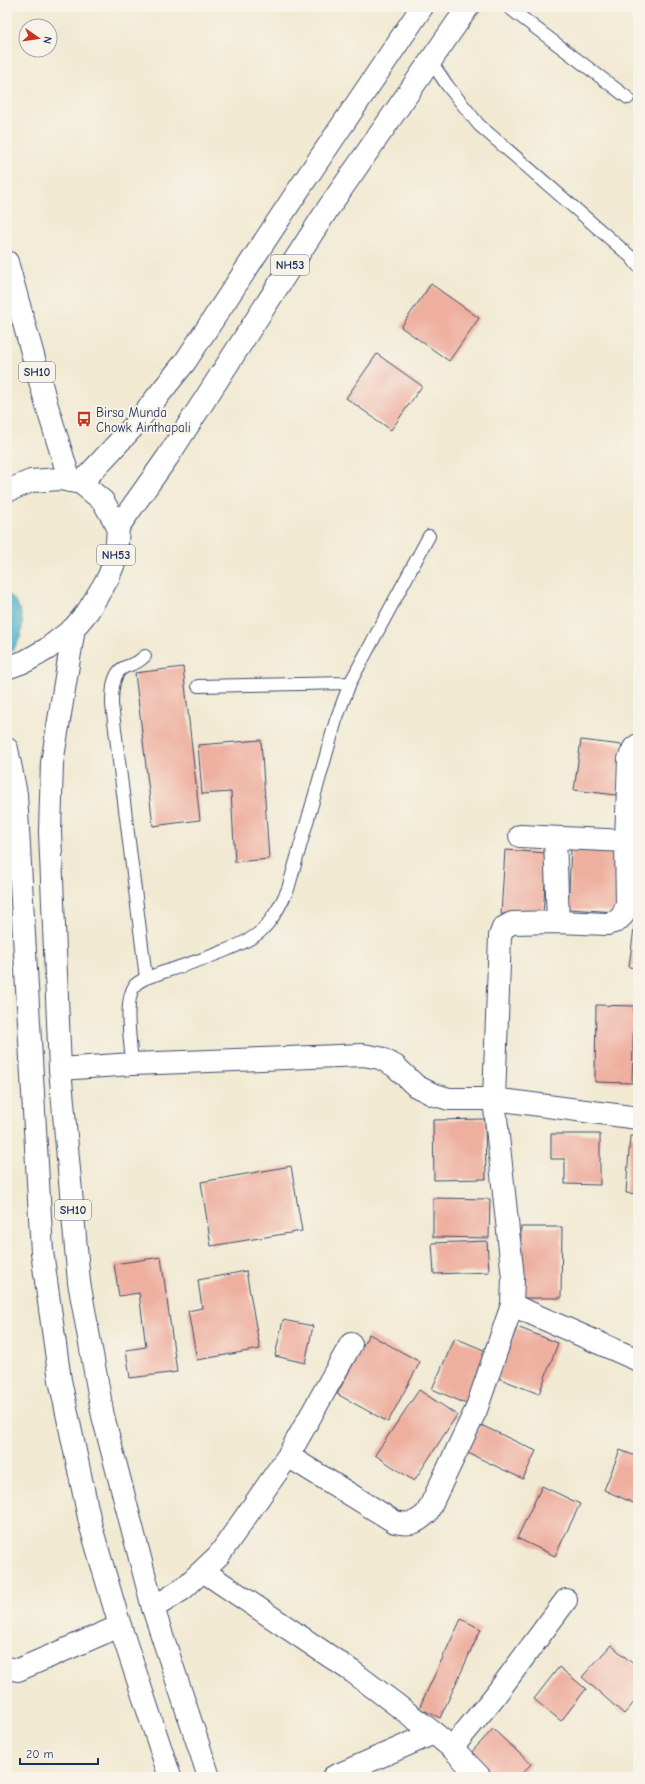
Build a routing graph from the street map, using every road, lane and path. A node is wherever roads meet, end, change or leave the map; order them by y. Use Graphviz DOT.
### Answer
graph roads {
  1 [pos="422,7"];
  2 [pos="468,7"];
  3 [pos="508,7"];
  4 [pos="430,60"];
  5 [pos="628,98"];
  6 [pos="7,262"];
  7 [pos="638,266"];
  8 [pos="76,482"];
  9 [pos="7,491"];
  10 [pos="118,527"];
  11 [pos="429,536"];
  12 [pos="74,628"];
  13 [pos="145,656"];
  14 [pos="7,668"];
  15 [pos="350,683"];
  16 [pos="198,686"];
  17 [pos="638,745"];
  18 [pos="7,749"];
  19 [pos="520,836"];
  20 [pos="555,838"];
  21 [pos="626,841"];
  22 [pos="558,922"];
  23 [pos="146,978"];
  24 [pos="132,1064"];
  25 [pos="60,1069"];
  26 [pos="494,1099"];
  27 [pos="638,1118"];
  28 [pos="512,1305"];
  29 [pos="351,1344"];
  30 [pos="638,1360"];
  31 [pos="288,1456"];
  32 [pos="203,1571"];
  33 [pos="566,1600"];
  34 [pos="153,1608"];
  35 [pos="120,1626"];
  36 [pos="7,1668"];
  37 [pos="434,1733"];
  38 [pos="452,1748"];
  39 [pos="170,1777"];
  40 [pos="209,1777"];
  41 [pos="333,1777"];
  42 [pos="480,1777"];
  1 -- 8 [label="main road, NH53"];
  2 -- 4 [label="main road, NH53"];
  3 -- 5 [label="lane"];
  4 -- 7 [label="lane"];
  4 -- 10 [label="main road, NH53"];
  6 -- 8 [label="main road, SH10"];
  8 -- 9 [label="main road"];
  8 -- 10 [label="main road, NH53"];
  10 -- 12 [label="main road, NH53"];
  11 -- 15 [label="lane"];
  12 -- 14 [label="main road, NH53"];
  12 -- 25 [label="main road, SH10"];
  13 -- 23 [label="lane"];
  15 -- 16 [label="lane"];
  15 -- 23 [label="lane"];
  17 -- 21 [label="main road"];
  18 -- 35 [label="main road, SH10"];
  19 -- 20 [label="main road"];
  20 -- 21 [label="main road"];
  20 -- 22 [label="main road"];
  21 -- 22 [label="main road"];
  22 -- 26 [label="main road"];
  23 -- 24 [label="lane"];
  24 -- 25 [label="main road"];
  24 -- 26 [label="main road"];
  25 -- 34 [label="main road, SH10"];
  26 -- 27 [label="main road"];
  26 -- 28 [label="main road"];
  28 -- 30 [label="main road"];
  28 -- 31 [label="main road"];
  29 -- 31 [label="main road"];
  31 -- 32 [label="main road"];
  32 -- 34 [label="main road"];
  32 -- 37 [label="main road"];
  33 -- 38 [label="main road"];
  34 -- 40 [label="main road, SH10"];
  35 -- 36 [label="main road"];
  35 -- 39 [label="main road, SH10"];
  37 -- 38 [label="main road"];
  37 -- 41 [label="main road"];
  38 -- 42 [label="main road"];
}
